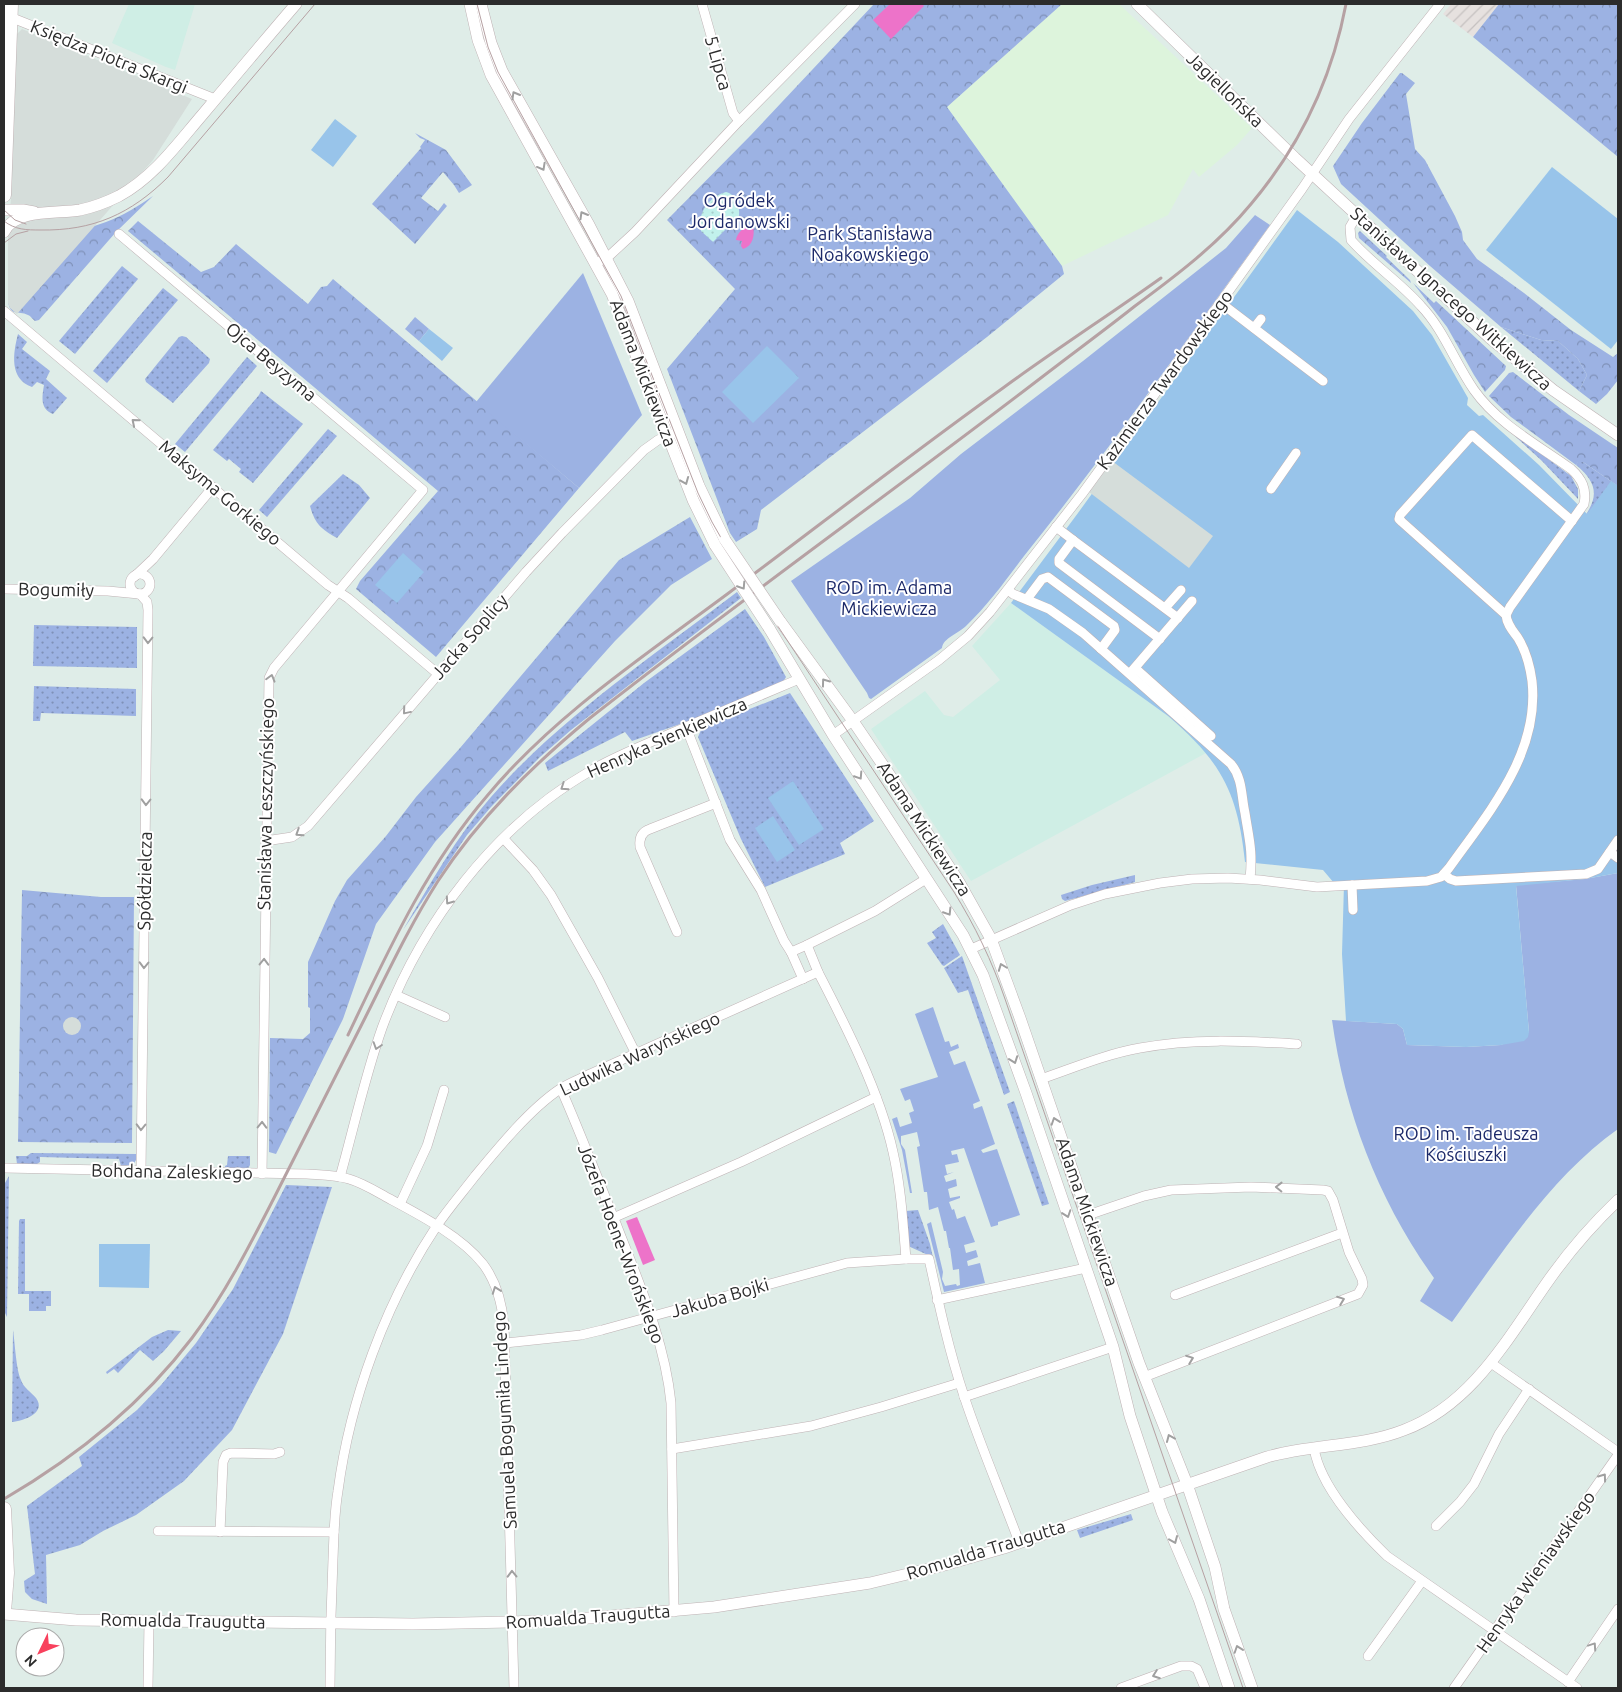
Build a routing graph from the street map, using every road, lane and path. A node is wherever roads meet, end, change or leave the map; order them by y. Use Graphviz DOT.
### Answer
graph roads {
  1 [pos="296,4"];
  2 [pos="470,4"];
  3 [pos="481,4"];
  4 [pos="702,4"];
  5 [pos="855,4"];
  6 [pos="1138,4"];
  7 [pos="1440,4"];
  8 [pos="8,12"];
  9 [pos="215,99"];
  10 [pos="739,121"];
  11 [pos="1313,174"];
  12 [pos="4,195"];
  13 [pos="4,210"];
  14 [pos="38,213"];
  15 [pos="1358,215"];
  16 [pos="4,232"];
  17 [pos="119,234"];
  18 [pos="601,260"];
  19 [pos="1221,303"];
  20 [pos="4,311"];
  21 [pos="1261,319"];
  22 [pos="1254,328"];
  23 [pos="1323,381"];
  24 [pos="679,431"];
  25 [pos="667,435"];
  26 [pos="1618,436"];
  27 [pos="1296,453"];
  28 [pos="213,487"];
  29 [pos="1271,489"];
  30 [pos="423,490"];
  31 [pos="1572,521"];
  32 [pos="1054,530"];
  33 [pos="720,542"];
  34 [pos="1071,542"];
  35 [pos="153,559"];
  36 [pos="132,579"];
  37 [pos="150,583"];
  38 [pos="4,589"];
  39 [pos="1008,590"];
  40 [pos="1181,590"];
  41 [pos="108,591"];
  42 [pos="338,592"];
  43 [pos="139,594"];
  44 [pos="1027,599"];
  45 [pos="1192,600"];
  46 [pos="1165,608"];
  47 [pos="1506,615"];
  48 [pos="1178,618"];
  49 [pos="1160,639"];
  50 [pos="1101,649"];
  51 [pos="1132,672"];
  52 [pos="438,674"];
  53 [pos="799,679"];
  54 [pos="853,721"];
  55 [pos="686,726"];
  56 [pos="833,735"];
  57 [pos="1211,736"];
  58 [pos="716,803"];
  59 [pos="504,839"];
  60 [pos="1618,840"];
  61 [pos="266,841"];
  62 [pos="1610,852"];
  63 [pos="1618,858"];
  64 [pos="1444,874"];
  65 [pos="926,879"];
  66 [pos="1250,879"];
  67 [pos="1347,885"];
  68 [pos="1352,910"];
  69 [pos="677,932"];
  70 [pos="991,939"];
  71 [pos="807,945"];
  72 [pos="971,949"];
  73 [pos="791,952"];
  74 [pos="818,972"];
  75 [pos="803,979"];
  76 [pos="396,995"];
  77 [pos="444,1017"];
  78 [pos="1297,1044"];
  79 [pos="636,1054"];
  80 [pos="1041,1079"];
  81 [pos="561,1089"];
  82 [pos="444,1090"];
  83 [pos="876,1097"];
  84 [pos="4,1168"];
  85 [pos="141,1171"];
  86 [pos="262,1174"];
  87 [pos="340,1177"];
  88 [pos="1618,1200"];
  89 [pos="400,1204"];
  90 [pos="1088,1215"];
  91 [pos="613,1218"];
  92 [pos="437,1225"];
  93 [pos="1342,1233"];
  94 [pos="906,1259"];
  95 [pos="1086,1268"];
  96 [pos="1175,1295"];
  97 [pos="937,1300"];
  98 [pos="652,1318"];
  99 [pos="505,1343"];
  100 [pos="1113,1347"];
  101 [pos="1491,1363"];
  102 [pos="1144,1377"];
  103 [pos="959,1383"];
  104 [pos="1529,1389"];
  105 [pos="964,1397"];
  106 [pos="1314,1448"];
  107 [pos="672,1449"];
  108 [pos="280,1452"];
  109 [pos="1618,1454"];
  110 [pos="1187,1484"];
  111 [pos="1156,1494"];
  112 [pos="4,1520"];
  113 [pos="1436,1526"];
  114 [pos="158,1531"];
  115 [pos="220,1532"];
  116 [pos="334,1532"];
  117 [pos="1019,1542"];
  118 [pos="1422,1581"];
  119 [pos="1618,1609"];
  120 [pos="674,1612"];
  121 [pos="4,1613"];
  122 [pos="149,1621"];
  123 [pos="330,1623"];
  124 [pos="513,1623"];
  125 [pos="1493,1631"];
  126 [pos="1368,1656"];
  127 [pos="1568,1682"];
  128 [pos="148,1688"];
  129 [pos="330,1688"];
  130 [pos="514,1688"];
  131 [pos="1121,1688"];
  132 [pos="1205,1688"];
  133 [pos="1229,1688"];
  134 [pos="1252,1688"];
  135 [pos="1454,1688"];
  136 [pos="1576,1688"];
  1 -- 9 [label="street"];
  2 -- 18 [label="street, Adama Mickiewicza, one-way"];
  18 -- 3 [label="street, Adama Mickiewicza, one-way"];
  4 -- 10 [label="street, 5 Lipca"];
  5 -- 10 [label="street"];
  6 -- 11 [label="street, Jagiellońska"];
  7 -- 11 [label="street, Kazimierza Twardowskiego"];
  8 -- 9 [label="street, Księdza Piotra Skargi"];
  8 -- 12 [label="main road"];
  9 -- 14 [label="street"];
  10 -- 18 [label="street"];
  11 -- 15 [label="street, Stanisława Ignacego Witkiewicza"];
  11 -- 19 [label="street, Kazimierza Twardowskiego"];
  13 -- 14 [label="street"];
  14 -- 16 [label="street"];
  15 -- 26 [label="street, Stanisława Ignacego Witkiewicza"];
  15 -- 31 [label="street"];
  17 -- 30 [label="street, Ojca Beyzyma"];
  18 -- 24 [label="street, Adama Mickiewicza"];
  18 -- 25 [label="street, Adama Mickiewicza"];
  19 -- 22 [label="street"];
  19 -- 32 [label="street, Kazimierza Twardowskiego"];
  28 -- 20 [label="street, Maksyma Gorkiego, one-way"];
  21 -- 22 [label="street"];
  22 -- 23 [label="street"];
  24 -- 25 [label="street, Jacka Soplicy"];
  24 -- 33 [label="street, Adama Mickiewicza"];
  25 -- 33 [label="street, Adama Mickiewicza, one-way"];
  25 -- 52 [label="street, Jacka Soplicy"];
  27 -- 29 [label="street"];
  28 -- 35 [label="street, Bogumiły"];
  28 -- 42 [label="street, Maksyma Gorkiego"];
  30 -- 42 [label="street, Stanisława Leszczyńskiego"];
  31 -- 47 [label="street"];
  31 -- 47 [label="street"];
  32 -- 34 [label="street"];
  32 -- 39 [label="street, Kazimierza Twardowskiego"];
  33 -- 53 [label="street, Adama Mickiewicza, one-way, bridge"];
  54 -- 33 [label="street, Adama Mickiewicza, one-way, bridge"];
  34 -- 46 [label="street"];
  34 -- 49 [label="street"];
  35 -- 36 [label="street, Bogumiły"];
  35 -- 37 [label="street"];
  36 -- 37 [label="street"];
  36 -- 41 [label="street, Bogumiły"];
  36 -- 43 [label="street"];
  37 -- 43 [label="street"];
  38 -- 41 [label="street, Bogumiły"];
  39 -- 44 [label="street"];
  39 -- 54 [label="street, Kazimierza Twardowskiego"];
  40 -- 46 [label="street"];
  41 -- 43 [label="street, Bogumiły"];
  42 -- 52 [label="street, Maksyma Gorkiego"];
  61 -- 42 [label="street, Stanisława Leszczyńskiego, one-way"];
  43 -- 85 [label="street, Spółdzielcza, one-way"];
  44 -- 50 [label="street"];
  44 -- 50 [label="street"];
  45 -- 48 [label="street"];
  46 -- 48 [label="street"];
  47 -- 64 [label="street"];
  48 -- 49 [label="street"];
  49 -- 51 [label="street"];
  50 -- 51 [label="street"];
  51 -- 57 [label="street"];
  51 -- 66 [label="street"];
  52 -- 61 [label="street, Jacka Soplicy, one-way"];
  53 -- 55 [label="street, Henryka Sienkiewicza"];
  53 -- 56 [label="street, Adama Mickiewicza"];
  54 -- 56 [label="street"];
  54 -- 70 [label="street, Adama Mickiewicza"];
  55 -- 58 [label="street"];
  55 -- 59 [label="street, Henryka Sienkiewicza, one-way"];
  56 -- 65 [label="street, Adama Mickiewicza, one-way"];
  58 -- 69 [label="street"];
  58 -- 73 [label="street"];
  59 -- 76 [label="street, Henryka Sienkiewicza, one-way"];
  59 -- 79 [label="street"];
  60 -- 62 [label="street"];
  86 -- 61 [label="street, Stanisława Leszczyńskiego, one-way"];
  62 -- 63 [label="street"];
  62 -- 64 [label="street"];
  64 -- 67 [label="street"];
  65 -- 71 [label="street"];
  65 -- 72 [label="street, Adama Mickiewicza, one-way"];
  66 -- 67 [label="street"];
  66 -- 70 [label="street"];
  67 -- 68 [label="street"];
  70 -- 72 [label="street"];
  80 -- 70 [label="street, Adama Mickiewicza, one-way"];
  71 -- 73 [label="street"];
  71 -- 74 [label="street"];
  72 -- 95 [label="street, Adama Mickiewicza, one-way"];
  73 -- 75 [label="street"];
  74 -- 75 [label="street, Ludwika Waryńskiego"];
  74 -- 83 [label="street"];
  75 -- 79 [label="street, Ludwika Waryńskiego"];
  76 -- 77 [label="street"];
  76 -- 87 [label="street, Henryka Sienkiewicza, one-way"];
  78 -- 80 [label="street"];
  79 -- 81 [label="street, Ludwika Waryńskiego"];
  90 -- 80 [label="street, Adama Mickiewicza, one-way"];
  81 -- 91 [label="street, Józefa Hoene-Wrońskiego"];
  81 -- 92 [label="street, Ludwika Waryńskiego"];
  82 -- 89 [label="street"];
  83 -- 91 [label="street"];
  83 -- 94 [label="street"];
  84 -- 85 [label="street, Bohdana Zaleskiego"];
  85 -- 86 [label="street, Bohdana Zaleskiego"];
  86 -- 87 [label="street, Bohdana Zaleskiego"];
  87 -- 89 [label="street, Samuela Bogumiła Lindego"];
  88 -- 101 [label="street"];
  89 -- 92 [label="street, Samuela Bogumiła Lindego"];
  93 -- 90 [label="street, one-way"];
  90 -- 102 [label="street, Adama Mickiewicza"];
  91 -- 98 [label="street, Józefa Hoene-Wrońskiego"];
  99 -- 92 [label="street, Samuela Bogumiła Lindego, one-way"];
  92 -- 116 [label="street, Ludwika Waryńskiego"];
  93 -- 96 [label="street"];
  102 -- 93 [label="street, one-way"];
  94 -- 97 [label="street, Jakuba Bojki"];
  94 -- 98 [label="street, Jakuba Bojki"];
  95 -- 97 [label="street"];
  95 -- 100 [label="street, Adama Mickiewicza"];
  97 -- 103 [label="street"];
  98 -- 99 [label="street, Jakuba Bojki"];
  98 -- 107 [label="street, Józefa Hoene-Wrońskiego"];
  124 -- 99 [label="street, Samuela Bogumiła Lindego, one-way"];
  100 -- 105 [label="street"];
  100 -- 111 [label="street, Adama Mickiewicza"];
  101 -- 104 [label="street"];
  101 -- 106 [label="street"];
  110 -- 102 [label="street, Adama Mickiewicza, one-way"];
  103 -- 105 [label="street"];
  103 -- 107 [label="street"];
  104 -- 109 [label="street"];
  104 -- 113 [label="street"];
  105 -- 117 [label="street"];
  106 -- 110 [label="street"];
  106 -- 118 [label="street"];
  107 -- 120 [label="street, Józefa Hoene-Wrońskiego"];
  108 -- 115 [label="street"];
  125 -- 109 [label="street, Henryka Wieniawskiego, one-way"];
  110 -- 111 [label="street"];
  134 -- 110 [label="street, Adama Mickiewicza, one-way"];
  111 -- 117 [label="street, Romualda Traugutta"];
  111 -- 133 [label="street, Adama Mickiewicza, one-way"];
  112 -- 121 [label="main road"];
  114 -- 115 [label="street"];
  115 -- 116 [label="street"];
  116 -- 123 [label="street, Ludwika Waryńskiego"];
  117 -- 120 [label="street, Romualda Traugutta"];
  118 -- 125 [label="street"];
  118 -- 126 [label="street"];
  127 -- 119 [label="street, one-way"];
  120 -- 124 [label="street, Romualda Traugutta"];
  121 -- 122 [label="street, Romualda Traugutta"];
  122 -- 123 [label="street, Romualda Traugutta"];
  122 -- 128 [label="street"];
  123 -- 124 [label="street, Romualda Traugutta"];
  123 -- 129 [label="street, Ludwika Waryńskiego"];
  124 -- 130 [label="street, Samuela Bogumiła Lindego"];
  125 -- 127 [label="street"];
  125 -- 135 [label="street, Henryka Wieniawskiego"];
  127 -- 136 [label="street"];
  132 -- 131 [label="street, one-way"];
}
